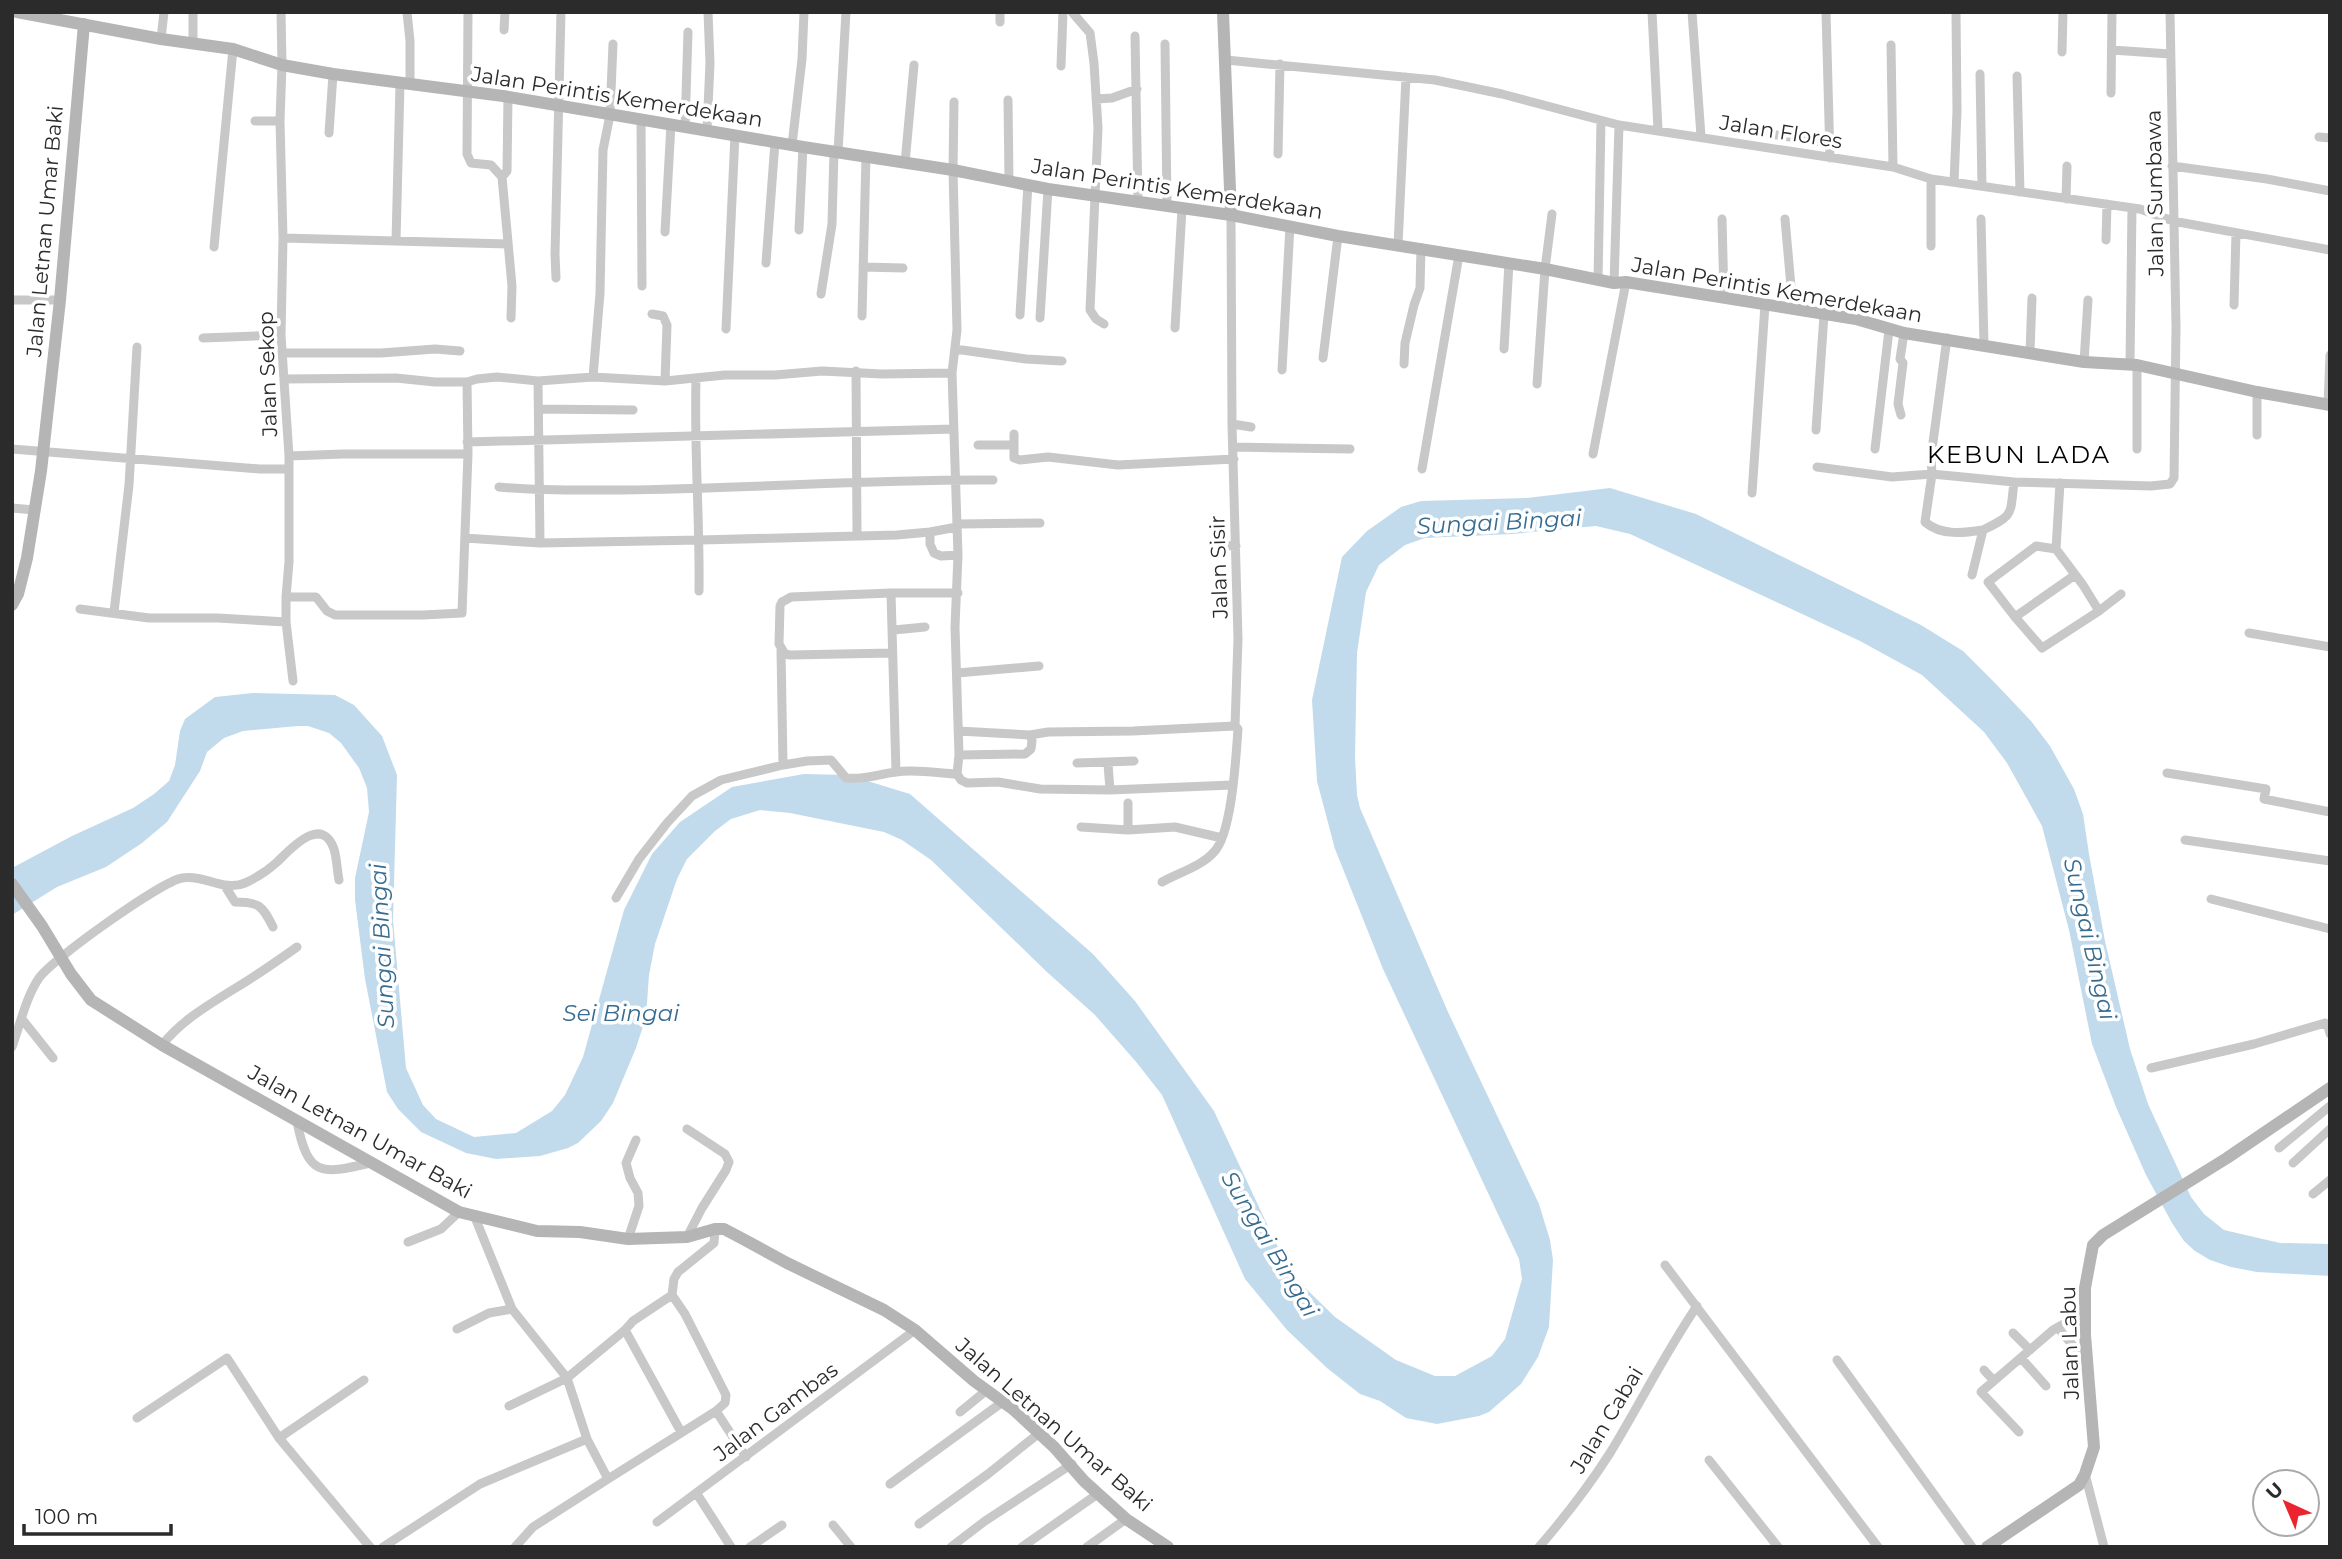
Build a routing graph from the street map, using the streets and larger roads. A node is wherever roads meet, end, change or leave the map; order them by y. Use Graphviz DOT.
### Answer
graph roads {
  1 [pos="17,12"];
  2 [pos="164,12"];
  3 [pos="193,12"];
  4 [pos="281,12"];
  5 [pos="407,12"];
  6 [pos="468,12"];
  7 [pos="505,12"];
  8 [pos="561,12"];
  9 [pos="708,12"];
  10 [pos="804,12"];
  11 [pos="846,12"];
  12 [pos="1063,12"];
  13 [pos="1072,12"];
  14 [pos="1223,12"];
  15 [pos="1652,12"];
  16 [pos="1692,12"];
  17 [pos="1826,12"];
  18 [pos="1956,12"];
  19 [pos="2063,12"];
  20 [pos="2112,12"];
  21 [pos="2170,12"];
  22 [pos="84,24"];
  23 [pos="504,30"];
  24 [pos="688,32"];
  25 [pos="1135,36"];
  26 [pos="161,38"];
  27 [pos="192,43"];
  28 [pos="612,44"];
  29 [pos="1166,44"];
  30 [pos="1891,45"];
  31 [pos="233,49"];
  32 [pos="2112,50"];
  33 [pos="2062,52"];
  34 [pos="2171,54"];
  35 [pos="1226,60"];
  36 [pos="1280,64"];
  37 [pos="282,65"];
  38 [pos="914,65"];
  39 [pos="1061,66"];
  40 [pos="333,74"];
  41 [pos="1980,74"];
  42 [pos="2017,76"];
  43 [pos="1406,77"];
  44 [pos="405,84"];
  45 [pos="1137,89"];
  46 [pos="467,92"];
  47 [pos="2111,93"];
  48 [pos="508,97"];
  49 [pos="1096,99"];
  50 [pos="1008,100"];
  51 [pos="954,102"];
  52 [pos="559,107"];
  53 [pos="610,115"];
  54 [pos="641,120"];
  55 [pos="255,121"];
  56 [pos="280,121"];
  57 [pos="1601,121"];
  58 [pos="1619,125"];
  59 [pos="678,126"];
  60 [pos="1658,129"];
  61 [pos="707,130"];
  62 [pos="329,133"];
  63 [pos="1770,134"];
  64 [pos="735,135"];
  65 [pos="1701,136"];
  66 [pos="2319,137"];
  67 [pos="2330,138"];
  68 [pos="775,142"];
  69 [pos="1829,143"];
  70 [pos="797,146"];
  71 [pos="836,152"];
  72 [pos="1278,155"];
  73 [pos="866,156"];
  74 [pos="1830,158"];
  75 [pos="905,163"];
  76 [pos="2067,166"];
  77 [pos="2172,166"];
  78 [pos="1893,167"];
  79 [pos="953,170"];
  80 [pos="502,177"];
  81 [pos="1931,179"];
  82 [pos="1009,181"];
  83 [pos="1954,182"];
  84 [pos="1028,184"];
  85 [pos="1982,186"];
  86 [pos="1048,188"];
  87 [pos="2330,191"];
  88 [pos="2020,192"];
  89 [pos="1096,195"];
  90 [pos="2066,199"];
  91 [pos="1138,203"];
  92 [pos="2107,204"];
  93 [pos="1167,207"];
  94 [pos="2132,208"];
  95 [pos="1182,209"];
  96 [pos="1552,214"];
  97 [pos="1231,215"];
  98 [pos="1722,219"];
  99 [pos="1785,219"];
  100 [pos="1981,219"];
  101 [pos="2173,221"];
  102 [pos="1290,226"];
  103 [pos="799,230"];
  104 [pos="665,232"];
  105 [pos="2236,233"];
  106 [pos="1338,236"];
  107 [pos="283,238"];
  108 [pos="2106,240"];
  109 [pos="396,241"];
  110 [pos="508,244"];
  111 [pos="1398,244"];
  112 [pos="1931,246"];
  113 [pos="214,247"];
  114 [pos="1422,248"];
  115 [pos="2330,250"];
  116 [pos="1458,255"];
  117 [pos="765,263"];
  118 [pos="1509,263"];
  119 [pos="863,267"];
  120 [pos="903,268"];
  121 [pos="1545,269"];
  122 [pos="556,278"];
  123 [pos="1598,279"];
  124 [pos="1620,282"];
  125 [pos="642,286"];
  126 [pos="821,294"];
  127 [pos="1724,298"];
  128 [pos="2032,298"];
  129 [pos="12,300"];
  130 [pos="60,300"];
  131 [pos="2088,300"];
  132 [pos="1765,305"];
  133 [pos="2234,305"];
  134 [pos="1793,309"];
  135 [pos="652,314"];
  136 [pos="1020,315"];
  137 [pos="1824,315"];
  138 [pos="862,316"];
  139 [pos="512,318"];
  140 [pos="1040,318"];
  141 [pos="1104,324"];
  142 [pos="1175,328"];
  143 [pos="726,329"];
  144 [pos="1889,330"];
  145 [pos="1904,332"];
  146 [pos="281,335"];
  147 [pos="203,338"];
  148 [pos="1947,338"];
  149 [pos="1984,345"];
  150 [pos="137,347"];
  151 [pos="955,349"];
  152 [pos="1504,349"];
  153 [pos="460,351"];
  154 [pos="2030,352"];
  155 [pos="282,353"];
  156 [pos="2330,355"];
  157 [pos="1323,358"];
  158 [pos="1062,361"];
  159 [pos="2084,362"];
  160 [pos="1404,364"];
  161 [pos="2134,365"];
  162 [pos="1282,370"];
  163 [pos="856,372"];
  164 [pos="2175,372"];
  165 [pos="952,373"];
  166 [pos="593,377"];
  167 [pos="285,379"];
  168 [pos="696,379"];
  169 [pos="538,381"];
  170 [pos="665,381"];
  171 [pos="467,382"];
  172 [pos="1537,384"];
  173 [pos="2257,392"];
  174 [pos="2329,405"];
  175 [pos="539,409"];
  176 [pos="633,410"];
  177 [pos="1901,415"];
  178 [pos="1232,424"];
  179 [pos="1251,427"];
  180 [pos="954,429"];
  181 [pos="1816,429"];
  182 [pos="855,432"];
  183 [pos="695,434"];
  184 [pos="1014,434"];
  185 [pos="2257,435"];
  186 [pos="539,441"];
  187 [pos="467,442"];
  188 [pos="978,445"];
  189 [pos="1014,445"];
  190 [pos="1233,447"];
  191 [pos="1350,449"];
  192 [pos="1875,449"];
  193 [pos="2137,449"];
  194 [pos="12,450"];
  195 [pos="42,452"];
  196 [pos="468,454"];
  197 [pos="1593,454"];
  198 [pos="289,457"];
  199 [pos="131,458"];
  200 [pos="1234,459"];
  201 [pos="1817,467"];
  202 [pos="288,469"];
  203 [pos="1422,469"];
  204 [pos="1932,474"];
  205 [pos="956,480"];
  206 [pos="993,480"];
  207 [pos="855,482"];
  208 [pos="2014,482"];
  209 [pos="2060,483"];
  210 [pos="499,487"];
  211 [pos="697,489"];
  212 [pos="540,491"];
  213 [pos="1752,493"];
  214 [pos="12,508"];
  215 [pos="34,510"];
  216 [pos="1040,523"];
  217 [pos="957,525"];
  218 [pos="1983,530"];
  219 [pos="930,532"];
  220 [pos="857,536"];
  221 [pos="465,538"];
  222 [pos="700,540"];
  223 [pos="540,543"];
  224 [pos="1214,545"];
  225 [pos="1236,546"];
  226 [pos="2056,549"];
  227 [pos="958,555"];
  228 [pos="1972,575"];
  229 [pos="2076,575"];
  230 [pos="699,591"];
  231 [pos="891,593"];
  232 [pos="957,593"];
  233 [pos="2121,594"];
  234 [pos="286,597"];
  235 [pos="12,604"];
  236 [pos="79,608"];
  237 [pos="2099,611"];
  238 [pos="114,612"];
  239 [pos="2015,617"];
  240 [pos="286,622"];
  241 [pos="925,627"];
  242 [pos="894,630"];
  243 [pos="2249,633"];
  244 [pos="2330,647"];
  245 [pos="781,650"];
  246 [pos="892,653"];
  247 [pos="1039,666"];
  248 [pos="957,673"];
  249 [pos="293,681"];
  250 [pos="1235,726"];
  251 [pos="958,731"];
  252 [pos="1030,735"];
  253 [pos="959,755"];
  254 [pos="1135,761"];
  255 [pos="1077,763"];
  256 [pos="1108,764"];
  257 [pos="783,765"];
  258 [pos="896,772"];
  259 [pos="2167,773"];
  260 [pos="957,774"];
  261 [pos="1232,785"];
  262 [pos="1110,790"];
  263 [pos="1128,803"];
  264 [pos="2330,812"];
  265 [pos="1081,827"];
  266 [pos="1128,830"];
  267 [pos="1222,838"];
  268 [pos="2185,840"];
  269 [pos="2330,861"];
  270 [pos="339,880"];
  271 [pos="1162,882"];
  272 [pos="12,884"];
  273 [pos="225,886"];
  274 [pos="616,898"];
  275 [pos="2211,899"];
  276 [pos="273,927"];
  277 [pos="2330,929"];
  278 [pos="297,947"];
  279 [pos="62,958"];
  280 [pos="22,1019"];
  281 [pos="2330,1034"];
  282 [pos="162,1045"];
  283 [pos="12,1047"];
  284 [pos="53,1058"];
  285 [pos="2151,1068"];
  286 [pos="2329,1092"];
  287 [pos="2330,1106"];
  288 [pos="297,1122"];
  289 [pos="687,1129"];
  290 [pos="2330,1129"];
  291 [pos="636,1140"];
  292 [pos="2279,1148"];
  293 [pos="370,1163"];
  294 [pos="2292,1163"];
  295 [pos="2330,1180"];
  296 [pos="2313,1194"];
  297 [pos="459,1212"];
  298 [pos="474,1215"];
  299 [pos="715,1229"];
  300 [pos="687,1237"];
  301 [pos="628,1239"];
  302 [pos="408,1242"];
  303 [pos="1665,1265"];
  304 [pos="672,1295"];
  305 [pos="1698,1306"];
  306 [pos="512,1309"];
  307 [pos="2085,1312"];
  308 [pos="2058,1328"];
  309 [pos="457,1329"];
  310 [pos="625,1330"];
  311 [pos="915,1330"];
  312 [pos="2013,1333"];
  313 [pos="2076,1349"];
  314 [pos="2030,1350"];
  315 [pos="2021,1358"];
  316 [pos="1837,1360"];
  317 [pos="1984,1370"];
  318 [pos="566,1378"];
  319 [pos="364,1380"];
  320 [pos="1994,1381"];
  321 [pos="2046,1386"];
  322 [pos="987,1390"];
  323 [pos="1004,1401"];
  324 [pos="509,1406"];
  325 [pos="716,1410"];
  326 [pos="960,1412"];
  327 [pos="137,1418"];
  328 [pos="681,1432"];
  329 [pos="2019,1432"];
  330 [pos="1038,1434"];
  331 [pos="279,1438"];
  332 [pos="587,1439"];
  333 [pos="746,1457"];
  334 [pos="1709,1460"];
  335 [pos="1072,1464"];
  336 [pos="2085,1475"];
  337 [pos="608,1479"];
  338 [pos="890,1484"];
  339 [pos="1099,1493"];
  340 [pos="697,1494"];
  341 [pos="1126,1520"];
  342 [pos="657,1522"];
  343 [pos="919,1524"];
  344 [pos="782,1525"];
  345 [pos="833,1525"];
  346 [pos="2102,1545"];
  347 [pos="370,1547"];
  348 [pos="383,1547"];
  349 [pos="514,1547"];
  350 [pos="731,1547"];
  351 [pos="750,1547"];
  352 [pos="851,1547"];
  353 [pos="951,1547"];
  354 [pos="1022,1547"];
  355 [pos="1087,1547"];
  356 [pos="1168,1547"];
  357 [pos="1539,1547"];
  358 [pos="1778,1547"];
  359 [pos="1878,1547"];
  360 [pos="1972,1547"];
  361 [pos="1987,1547"];
  1 -- 22 [label="street, Jalan Perintis Kemerdekaan"];
  2 -- 26 [label="street"];
  3 -- 27 [label="street"];
  4 -- 37 [label="street, Jalan Sekop"];
  5 -- 44 [label="street"];
  6 -- 46 [label="street"];
  7 -- 23 [label="street"];
  8 -- 52 [label="street"];
  9 -- 61 [label="street"];
  10 -- 70 [label="street"];
  11 -- 71 [label="street"];
  12 -- 39 [label="street"];
  13 -- 49 [label="street"];
  14 -- 35 [label="street"];
  15 -- 60 [label="street"];
  16 -- 65 [label="street"];
  17 -- 69 [label="street"];
  18 -- 83 [label="street"];
  19 -- 33 [label="street"];
  20 -- 32 [label="street"];
  21 -- 34 [label="street, Jalan Sumbawa"];
  22 -- 26 [label="street, Jalan Perintis Kemerdekaan"];
  22 -- 130 [label="street, Jalan Letnan Umar Baki"];
  24 -- 59 [label="street"];
  25 -- 45 [label="street"];
  26 -- 27 [label="street, Jalan Perintis Kemerdekaan"];
  27 -- 31 [label="street, Jalan Perintis Kemerdekaan"];
  28 -- 53 [label="street"];
  29 -- 93 [label="street"];
  30 -- 78 [label="street"];
  31 -- 37 [label="street, Jalan Perintis Kemerdekaan"];
  31 -- 113 [label="street"];
  32 -- 34 [label="street"];
  32 -- 47 [label="street"];
  34 -- 77 [label="street, Jalan Sumbawa"];
  35 -- 36 [label="street, Jalan Flores"];
  35 -- 97 [label="street"];
  36 -- 43 [label="street, Jalan Flores"];
  36 -- 72 [label="street"];
  37 -- 40 [label="street, Jalan Perintis Kemerdekaan"];
  37 -- 56 [label="street, Jalan Sekop"];
  38 -- 75 [label="street"];
  40 -- 44 [label="street, Jalan Perintis Kemerdekaan"];
  40 -- 62 [label="street"];
  41 -- 85 [label="street"];
  42 -- 88 [label="street"];
  43 -- 57 [label="street, Jalan Flores"];
  43 -- 111 [label="street"];
  44 -- 46 [label="street, Jalan Perintis Kemerdekaan"];
  44 -- 109 [label="street"];
  45 -- 49 [label="street"];
  45 -- 91 [label="street"];
  46 -- 48 [label="street, Jalan Perintis Kemerdekaan"];
  46 -- 80 [label="street"];
  48 -- 52 [label="street, Jalan Perintis Kemerdekaan"];
  48 -- 80 [label="street"];
  49 -- 89 [label="street"];
  50 -- 82 [label="street"];
  51 -- 79 [label="street"];
  52 -- 53 [label="street, Jalan Perintis Kemerdekaan"];
  52 -- 122 [label="street"];
  53 -- 54 [label="street, Jalan Perintis Kemerdekaan"];
  53 -- 166 [label="street"];
  54 -- 59 [label="street, Jalan Perintis Kemerdekaan"];
  54 -- 125 [label="street"];
  55 -- 56 [label="street"];
  56 -- 107 [label="street, Jalan Sekop"];
  57 -- 58 [label="street, Jalan Flores"];
  57 -- 123 [label="street"];
  58 -- 60 [label="street, Jalan Flores"];
  58 -- 124 [label="street"];
  59 -- 61 [label="street, Jalan Perintis Kemerdekaan"];
  59 -- 104 [label="street"];
  60 -- 65 [label="street, Jalan Flores"];
  61 -- 64 [label="street, Jalan Perintis Kemerdekaan"];
  63 -- 69 [label="street"];
  64 -- 68 [label="street, Jalan Perintis Kemerdekaan"];
  64 -- 143 [label="street"];
  65 -- 74 [label="street, Jalan Flores"];
  66 -- 67 [label="street"];
  68 -- 70 [label="street, Jalan Perintis Kemerdekaan"];
  68 -- 117 [label="street"];
  69 -- 74 [label="street"];
  70 -- 71 [label="street, Jalan Perintis Kemerdekaan"];
  70 -- 103 [label="street"];
  71 -- 73 [label="street, Jalan Perintis Kemerdekaan"];
  71 -- 126 [label="street"];
  73 -- 75 [label="street, Jalan Perintis Kemerdekaan"];
  73 -- 119 [label="street"];
  74 -- 78 [label="street, Jalan Flores"];
  75 -- 79 [label="street, Jalan Perintis Kemerdekaan"];
  76 -- 90 [label="street"];
  77 -- 87 [label="street"];
  77 -- 101 [label="street, Jalan Sumbawa"];
  78 -- 81 [label="street, Jalan Flores"];
  79 -- 82 [label="street, Jalan Perintis Kemerdekaan"];
  79 -- 151 [label="street"];
  80 -- 110 [label="street"];
  81 -- 83 [label="street, Jalan Flores"];
  81 -- 112 [label="street"];
  82 -- 84 [label="street, Jalan Perintis Kemerdekaan"];
  83 -- 85 [label="street, Jalan Flores"];
  84 -- 86 [label="street, Jalan Perintis Kemerdekaan"];
  84 -- 136 [label="street"];
  85 -- 88 [label="street, Jalan Flores"];
  86 -- 89 [label="street, Jalan Perintis Kemerdekaan"];
  86 -- 140 [label="street"];
  88 -- 90 [label="street, Jalan Flores"];
  89 -- 91 [label="street, Jalan Perintis Kemerdekaan"];
  89 -- 141 [label="street"];
  90 -- 92 [label="street, Jalan Flores"];
  91 -- 93 [label="street, Jalan Perintis Kemerdekaan"];
  92 -- 94 [label="street, Jalan Flores"];
  92 -- 108 [label="street"];
  93 -- 95 [label="street, Jalan Perintis Kemerdekaan"];
  94 -- 101 [label="street, Jalan Flores"];
  94 -- 161 [label="street"];
  95 -- 97 [label="street, Jalan Perintis Kemerdekaan"];
  95 -- 142 [label="street"];
  96 -- 121 [label="street"];
  97 -- 102 [label="street, Jalan Perintis Kemerdekaan"];
  97 -- 178 [label="street, Jalan Sisir"];
  98 -- 127 [label="street"];
  99 -- 134 [label="street"];
  100 -- 149 [label="street"];
  101 -- 105 [label="street, Jalan Flores"];
  101 -- 164 [label="street, Jalan Sumbawa"];
  102 -- 106 [label="street, Jalan Perintis Kemerdekaan"];
  102 -- 162 [label="street"];
  105 -- 115 [label="street, Jalan Flores"];
  105 -- 133 [label="street"];
  106 -- 111 [label="street, Jalan Perintis Kemerdekaan"];
  106 -- 157 [label="street"];
  107 -- 109 [label="street"];
  107 -- 146 [label="street, Jalan Sekop"];
  109 -- 110 [label="street"];
  110 -- 139 [label="street"];
  111 -- 114 [label="street, Jalan Perintis Kemerdekaan"];
  114 -- 116 [label="street, Jalan Perintis Kemerdekaan"];
  114 -- 160 [label="street"];
  116 -- 118 [label="street, Jalan Perintis Kemerdekaan"];
  116 -- 203 [label="street"];
  118 -- 121 [label="street, Jalan Perintis Kemerdekaan"];
  118 -- 152 [label="street"];
  119 -- 120 [label="street"];
  119 -- 138 [label="street"];
  121 -- 123 [label="street, Jalan Perintis Kemerdekaan"];
  121 -- 172 [label="street"];
  123 -- 124 [label="street, Jalan Perintis Kemerdekaan"];
  124 -- 127 [label="street, Jalan Perintis Kemerdekaan"];
  124 -- 197 [label="street"];
  127 -- 132 [label="street, Jalan Perintis Kemerdekaan"];
  128 -- 154 [label="street"];
  129 -- 130 [label="street"];
  130 -- 195 [label="street, Jalan Letnan Umar Baki"];
  131 -- 159 [label="street"];
  132 -- 134 [label="street, Jalan Perintis Kemerdekaan"];
  132 -- 213 [label="street"];
  134 -- 137 [label="street, Jalan Perintis Kemerdekaan"];
  135 -- 170 [label="street"];
  137 -- 144 [label="street, Jalan Perintis Kemerdekaan"];
  137 -- 181 [label="street"];
  144 -- 145 [label="street, Jalan Perintis Kemerdekaan"];
  144 -- 192 [label="street"];
  145 -- 148 [label="street, Jalan Perintis Kemerdekaan"];
  145 -- 177 [label="street"];
  146 -- 147 [label="street"];
  146 -- 155 [label="street, Jalan Sekop"];
  148 -- 149 [label="street, Jalan Perintis Kemerdekaan"];
  148 -- 204 [label="street"];
  149 -- 154 [label="street, Jalan Perintis Kemerdekaan"];
  150 -- 199 [label="street"];
  151 -- 158 [label="street"];
  151 -- 165 [label="street"];
  153 -- 155 [label="street"];
  154 -- 159 [label="street, Jalan Perintis Kemerdekaan"];
  155 -- 167 [label="street, Jalan Sekop"];
  156 -- 174 [label="street"];
  159 -- 161 [label="street, Jalan Perintis Kemerdekaan"];
  161 -- 164 [label="street, Jalan Perintis Kemerdekaan"];
  161 -- 193 [label="street"];
  163 -- 165 [label="street"];
  163 -- 168 [label="street"];
  163 -- 182 [label="street"];
  164 -- 173 [label="street, Jalan Perintis Kemerdekaan"];
  164 -- 209 [label="street, Jalan Sumbawa"];
  165 -- 180 [label="street"];
  166 -- 169 [label="street"];
  166 -- 170 [label="street"];
  167 -- 171 [label="street"];
  167 -- 198 [label="street, Jalan Sekop"];
  168 -- 170 [label="street"];
  168 -- 183 [label="street"];
  169 -- 171 [label="street"];
  169 -- 175 [label="street"];
  171 -- 187 [label="street"];
  173 -- 174 [label="street, Jalan Perintis Kemerdekaan"];
  173 -- 185 [label="street"];
  175 -- 176 [label="street"];
  175 -- 186 [label="street"];
  178 -- 179 [label="street"];
  178 -- 190 [label="street, Jalan Sisir"];
  180 -- 182 [label="street"];
  180 -- 205 [label="street"];
  182 -- 183 [label="street"];
  182 -- 207 [label="street"];
  183 -- 186 [label="street"];
  183 -- 211 [label="street"];
  184 -- 189 [label="street"];
  186 -- 187 [label="street"];
  186 -- 212 [label="street"];
  187 -- 196 [label="street"];
  188 -- 189 [label="street"];
  189 -- 200 [label="street"];
  190 -- 191 [label="street"];
  190 -- 200 [label="street, Jalan Sisir"];
  194 -- 195 [label="street"];
  195 -- 199 [label="street"];
  195 -- 215 [label="street, Jalan Letnan Umar Baki"];
  196 -- 198 [label="street"];
  196 -- 221 [label="street"];
  198 -- 202 [label="street, Jalan Sekop"];
  199 -- 202 [label="street"];
  199 -- 238 [label="street"];
  200 -- 225 [label="street, Jalan Sisir"];
  201 -- 204 [label="street"];
  202 -- 234 [label="street, Jalan Sekop"];
  204 -- 208 [label="street"];
  204 -- 218 [label="street"];
  205 -- 206 [label="street"];
  205 -- 207 [label="street"];
  205 -- 217 [label="street"];
  207 -- 211 [label="street"];
  207 -- 220 [label="street"];
  208 -- 209 [label="street"];
  208 -- 218 [label="street"];
  209 -- 226 [label="street"];
  210 -- 212 [label="street"];
  211 -- 212 [label="street"];
  211 -- 222 [label="street"];
  212 -- 223 [label="street"];
  214 -- 215 [label="street"];
  215 -- 235 [label="street, Jalan Letnan Umar Baki"];
  216 -- 217 [label="street"];
  217 -- 219 [label="street"];
  217 -- 227 [label="street"];
  218 -- 228 [label="street"];
  219 -- 220 [label="street"];
  219 -- 227 [label="street"];
  220 -- 222 [label="street"];
  221 -- 223 [label="street"];
  221 -- 234 [label="street"];
  222 -- 223 [label="street"];
  222 -- 230 [label="street"];
  224 -- 225 [label="street"];
  225 -- 250 [label="street, Jalan Sisir"];
  226 -- 229 [label="street"];
  226 -- 239 [label="street"];
  227 -- 232 [label="street"];
  229 -- 237 [label="street"];
  229 -- 239 [label="street"];
  231 -- 232 [label="street"];
  231 -- 242 [label="street"];
  231 -- 245 [label="street"];
  232 -- 248 [label="street"];
  233 -- 237 [label="street"];
  234 -- 240 [label="street, Jalan Sekop"];
  236 -- 238 [label="street"];
  237 -- 239 [label="street"];
  238 -- 240 [label="street"];
  240 -- 249 [label="street, Jalan Sekop"];
  241 -- 242 [label="street"];
  242 -- 246 [label="street"];
  243 -- 244 [label="street"];
  245 -- 246 [label="street"];
  245 -- 257 [label="street"];
  246 -- 258 [label="street"];
  247 -- 248 [label="street"];
  248 -- 251 [label="street"];
  250 -- 252 [label="street"];
  250 -- 261 [label="street, Jalan Sisir"];
  251 -- 252 [label="street"];
  251 -- 253 [label="street"];
  252 -- 253 [label="street"];
  253 -- 260 [label="street"];
  254 -- 256 [label="street"];
  255 -- 256 [label="street"];
  256 -- 262 [label="street"];
  257 -- 258 [label="street"];
  257 -- 274 [label="street"];
  258 -- 260 [label="street"];
  259 -- 264 [label="street"];
  260 -- 262 [label="street"];
  261 -- 262 [label="street"];
  261 -- 267 [label="street, Jalan Sisir"];
  263 -- 266 [label="street"];
  265 -- 266 [label="street"];
  266 -- 267 [label="street"];
  267 -- 271 [label="street, Jalan Sisir"];
  268 -- 269 [label="street"];
  270 -- 273 [label="street"];
  272 -- 279 [label="street, Jalan Letnan Umar Baki"];
  273 -- 276 [label="street"];
  273 -- 279 [label="street"];
  275 -- 277 [label="street"];
  278 -- 282 [label="street"];
  279 -- 280 [label="street"];
  279 -- 282 [label="street, Jalan Letnan Umar Baki"];
  280 -- 283 [label="street"];
  280 -- 284 [label="street"];
  281 -- 285 [label="street"];
  282 -- 288 [label="street, Jalan Letnan Umar Baki"];
  286 -- 307 [label="street, Jalan Labu"];
  287 -- 292 [label="street"];
  288 -- 293 [label="street, Jalan Letnan Umar Baki"];
  288 -- 293 [label="street"];
  289 -- 300 [label="street"];
  290 -- 294 [label="street"];
  291 -- 301 [label="street"];
  293 -- 297 [label="street, Jalan Letnan Umar Baki"];
  295 -- 296 [label="street"];
  297 -- 298 [label="street, Jalan Letnan Umar Baki"];
  297 -- 302 [label="street"];
  298 -- 301 [label="street, Jalan Letnan Umar Baki"];
  298 -- 306 [label="street"];
  299 -- 300 [label="street, Jalan Letnan Umar Baki"];
  299 -- 304 [label="street"];
  299 -- 311 [label="street, Jalan Letnan Umar Baki"];
  300 -- 301 [label="street, Jalan Letnan Umar Baki"];
  303 -- 305 [label="street"];
  304 -- 310 [label="street"];
  304 -- 325 [label="street"];
  305 -- 357 [label="street, Jalan Cabai"];
  305 -- 359 [label="street"];
  306 -- 309 [label="street"];
  306 -- 318 [label="street"];
  307 -- 308 [label="street"];
  307 -- 336 [label="street, Jalan Labu"];
  308 -- 313 [label="street"];
  308 -- 314 [label="street"];
  310 -- 318 [label="street"];
  310 -- 328 [label="street"];
  311 -- 322 [label="street, Jalan Letnan Umar Baki"];
  311 -- 333 [label="street, Jalan Gambas"];
  312 -- 314 [label="street"];
  314 -- 315 [label="street"];
  315 -- 320 [label="street"];
  315 -- 321 [label="street"];
  316 -- 360 [label="street"];
  317 -- 320 [label="street"];
  318 -- 324 [label="street"];
  318 -- 332 [label="street"];
  319 -- 331 [label="street"];
  320 -- 329 [label="street"];
  322 -- 323 [label="street, Jalan Letnan Umar Baki"];
  322 -- 326 [label="street"];
  323 -- 330 [label="street, Jalan Letnan Umar Baki"];
  323 -- 338 [label="street"];
  325 -- 328 [label="street"];
  325 -- 333 [label="street"];
  327 -- 331 [label="street"];
  328 -- 337 [label="street"];
  330 -- 335 [label="street, Jalan Letnan Umar Baki"];
  330 -- 343 [label="street"];
  331 -- 347 [label="street"];
  332 -- 337 [label="street"];
  332 -- 348 [label="street"];
  333 -- 340 [label="street, Jalan Gambas"];
  334 -- 358 [label="street"];
  335 -- 339 [label="street, Jalan Letnan Umar Baki"];
  335 -- 353 [label="street"];
  336 -- 346 [label="street"];
  336 -- 361 [label="street"];
  337 -- 349 [label="street"];
  339 -- 341 [label="street, Jalan Letnan Umar Baki"];
  339 -- 354 [label="street"];
  340 -- 342 [label="street, Jalan Gambas"];
  340 -- 350 [label="street"];
  341 -- 355 [label="street"];
  341 -- 356 [label="street, Jalan Letnan Umar Baki"];
  344 -- 351 [label="street"];
  345 -- 352 [label="street"];
}
